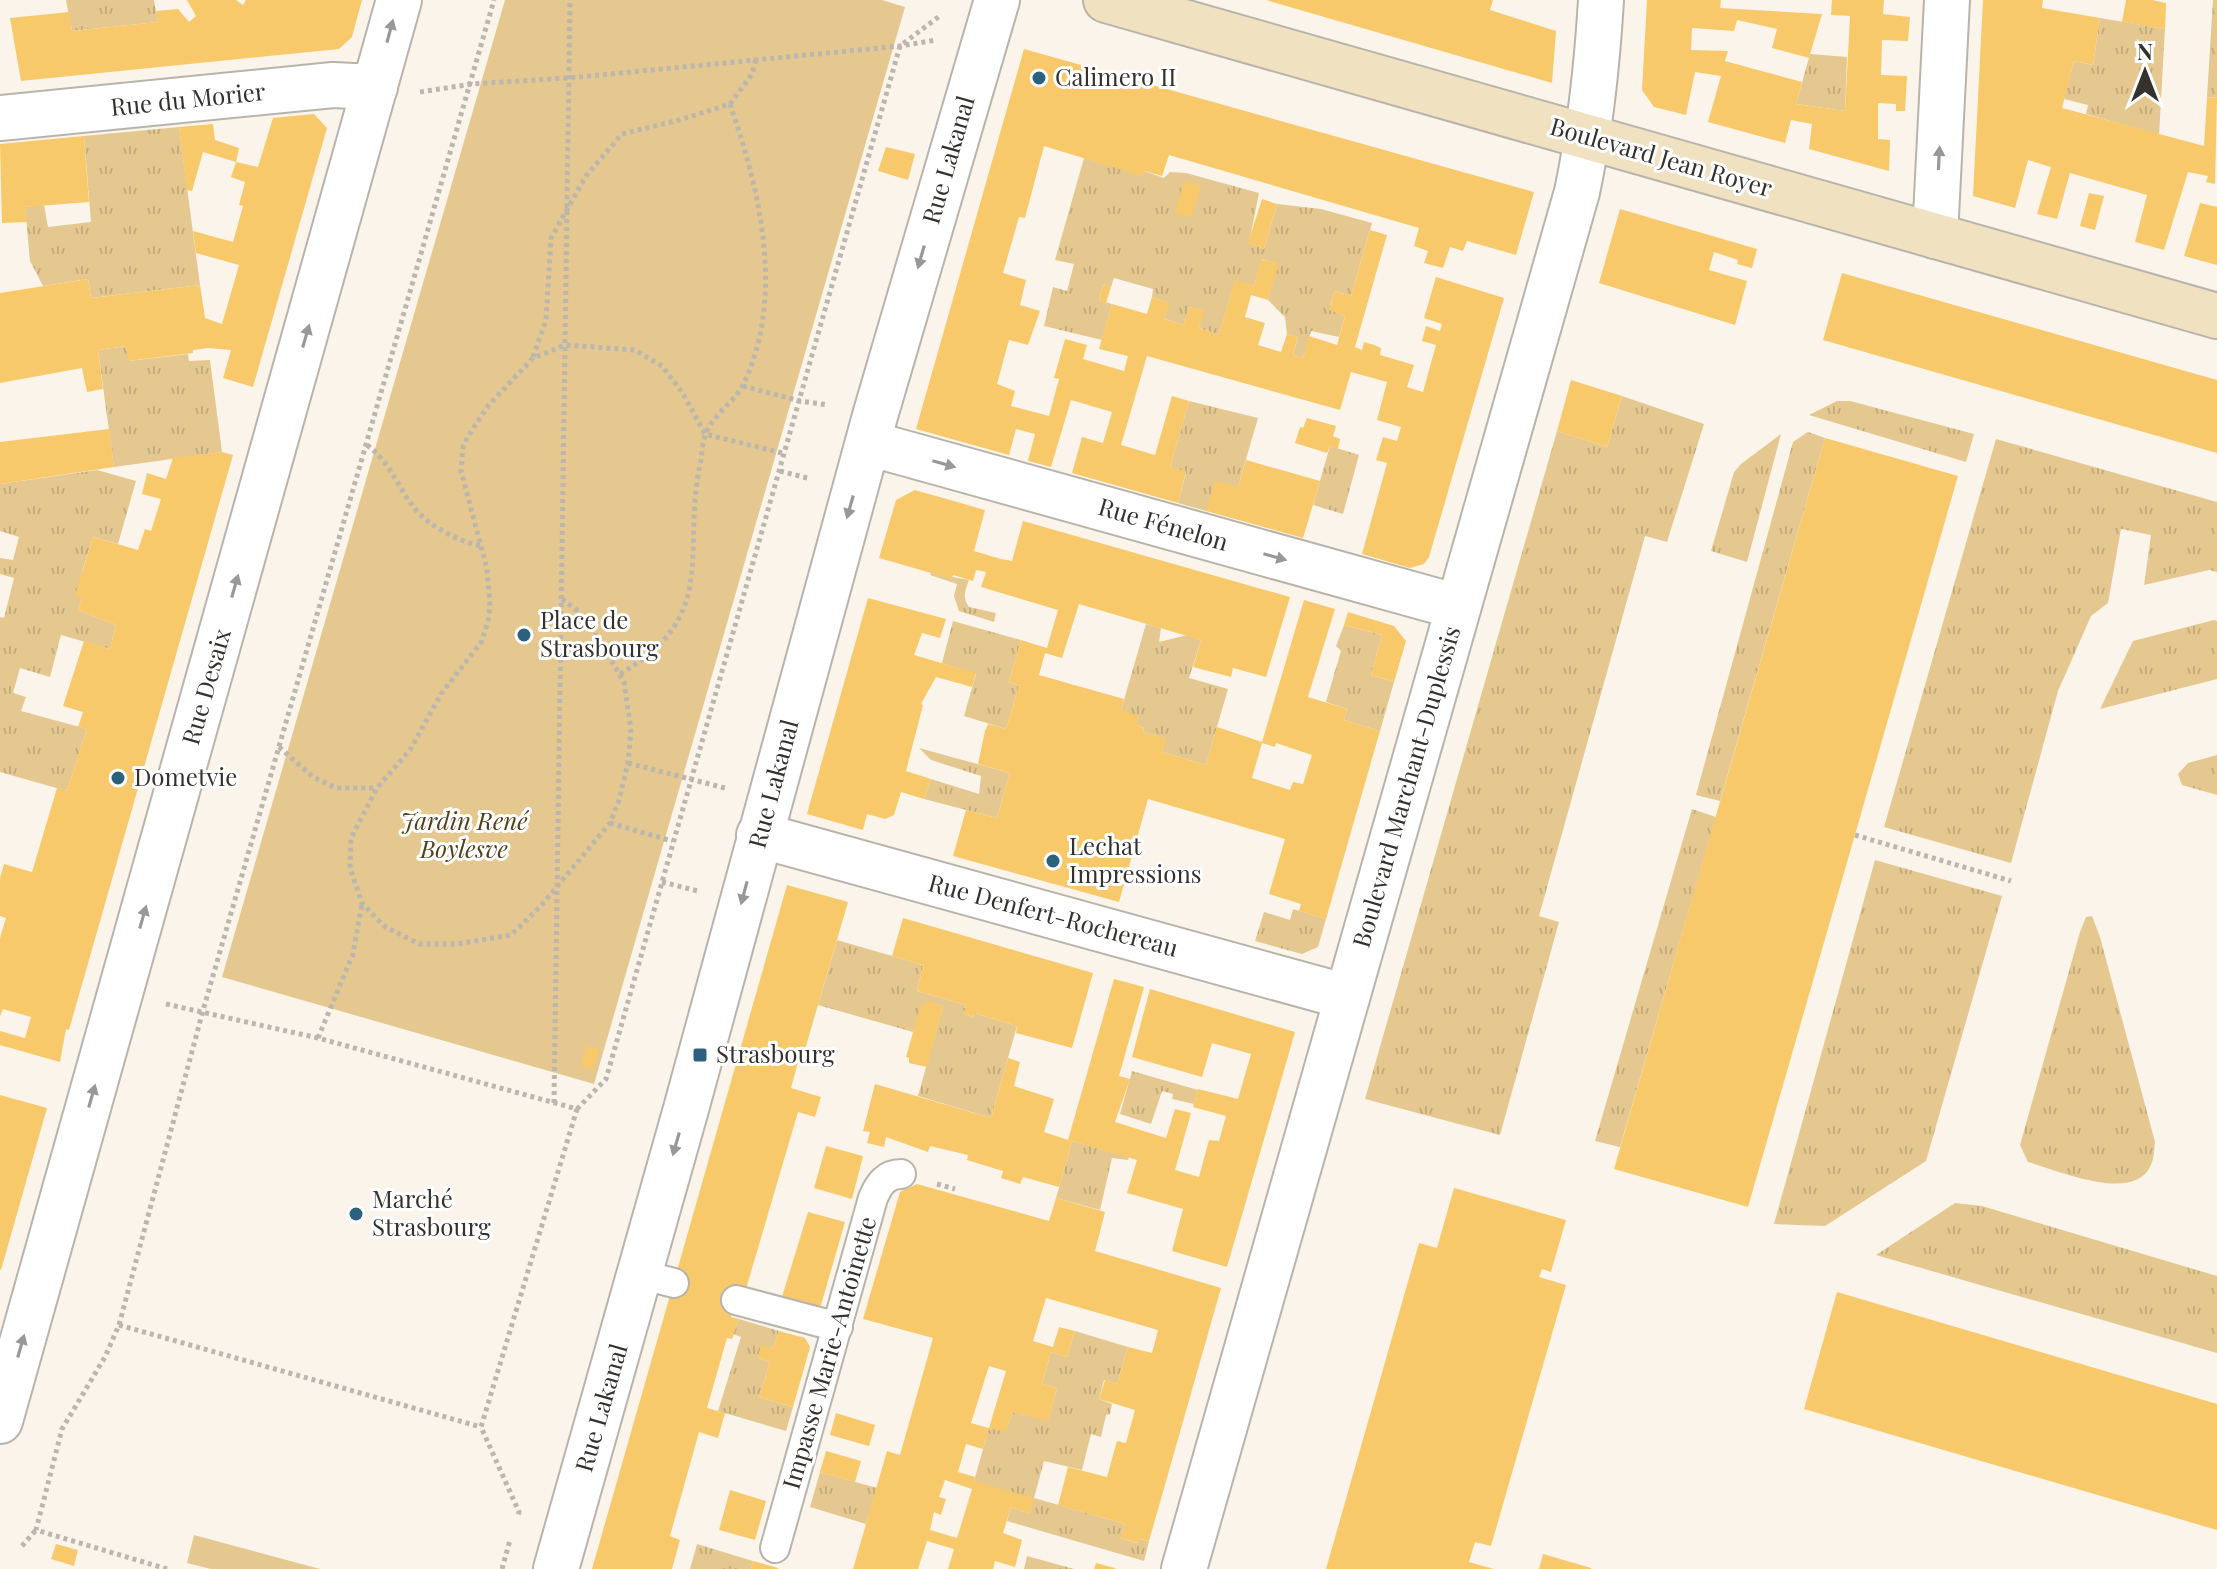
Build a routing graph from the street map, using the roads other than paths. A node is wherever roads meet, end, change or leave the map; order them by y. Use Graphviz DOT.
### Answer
graph roads {
  1 [pos="399,0"];
  2 [pos="997,0"];
  3 [pos="1106,0"];
  4 [pos="1601,0"];
  5 [pos="1947,0"];
  6 [pos="396,90"];
  7 [pos="0,118"];
  8 [pos="1589,138"];
  9 [pos="1935,236"];
  10 [pos="2217,316"];
  11 [pos="868,443"];
  12 [pos="1458,607"];
  13 [pos="759,835"];
  14 [pos="1347,997"];
  15 [pos="901,1174"];
  16 [pos="736,1300"];
  17 [pos="838,1327"];
  18 [pos="0,1421"];
  19 [pos="775,1548"];
  20 [pos="556,1569"];
  21 [pos="1184,1569"];
  6 -- 1 [label="street, Rue Desaix, one-way"];
  2 -- 11 [label="street, Rue Lakanal, one-way"];
  3 -- 8 [label="street, Boulevard Jean Royer"];
  4 -- 8 [label="street, Boulevard Marchant-Duplessis"];
  9 -- 5 [label="street, one-way"];
  6 -- 7 [label="street, Rue du Morier"];
  18 -- 6 [label="street, Rue Desaix, one-way"];
  8 -- 9 [label="street, Boulevard Jean Royer"];
  8 -- 12 [label="street, Boulevard Marchant-Duplessis"];
  9 -- 10 [label="street, Boulevard Jean Royer"];
  11 -- 12 [label="street, Rue Fénelon, one-way"];
  11 -- 13 [label="street, Rue Lakanal, one-way"];
  12 -- 14 [label="street, Boulevard Marchant-Duplessis"];
  13 -- 14 [label="street, Rue Denfert-Rochereau"];
  13 -- 20 [label="street, Rue Lakanal, one-way"];
  14 -- 21 [label="street, Boulevard Marchant-Duplessis"];
  15 -- 17 [label="lane, Impasse Marie-Antoinette"];
  16 -- 17 [label="lane"];
  17 -- 19 [label="lane, Impasse Marie-Antoinette"];
}
